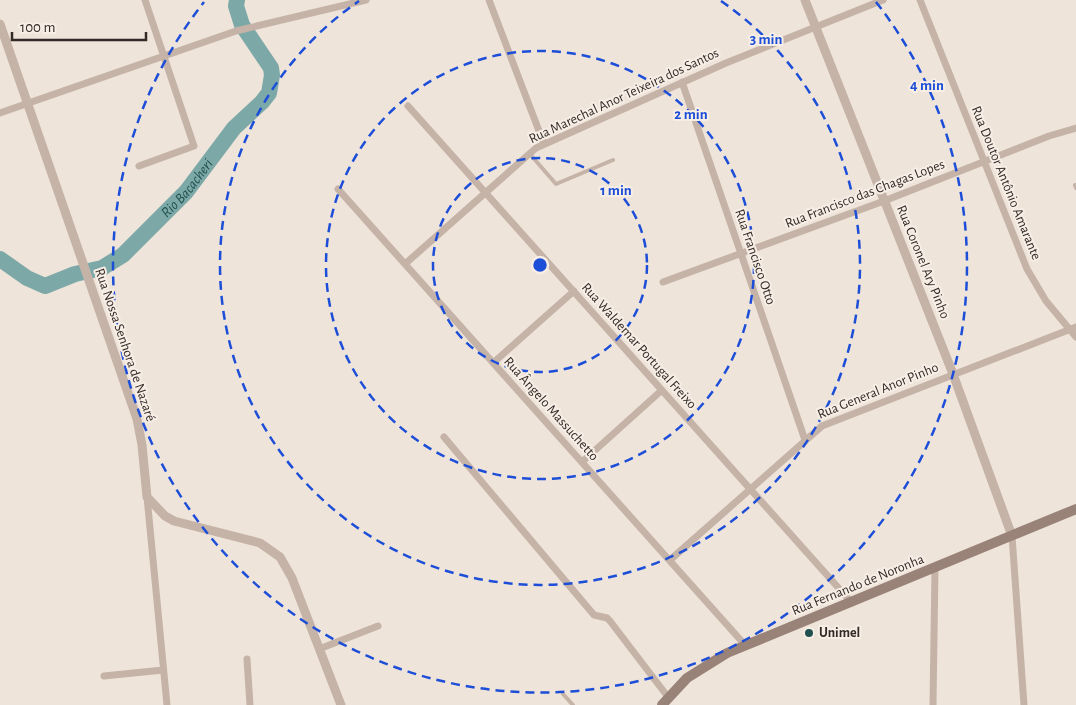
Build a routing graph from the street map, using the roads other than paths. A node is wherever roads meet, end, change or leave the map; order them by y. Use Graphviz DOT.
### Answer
graph roads {
  1 [pos="145,0"];
  2 [pos="366,0"];
  3 [pos="489,0"];
  4 [pos="805,0"];
  5 [pos="883,0"];
  6 [pos="920,0"];
  7 [pos="0,24"];
  8 [pos="816,27"];
  9 [pos="164,56"];
  10 [pos="682,82"];
  11 [pos="27,104"];
  12 [pos="408,106"];
  13 [pos="0,113"];
  14 [pos="1076,128"];
  15 [pos="544,144"];
  16 [pos="529,153"];
  17 [pos="613,160"];
  18 [pos="983,162"];
  19 [pos="139,166"];
  20 [pos="338,190"];
  21 [pos="485,192"];
  22 [pos="884,201"];
  23 [pos="741,254"];
  24 [pos="404,264"];
  25 [pos="663,282"];
  26 [pos="574,291"];
  27 [pos="1073,328"];
  28 [pos="1076,337"];
  29 [pos="493,363"];
  30 [pos="953,374"];
  31 [pos="662,390"];
  32 [pos="444,437"];
  33 [pos="805,440"];
  34 [pos="582,462"];
  35 [pos="750,489"];
  36 [pos="146,497"];
  37 [pos="1076,508"];
  38 [pos="1012,536"];
  39 [pos="670,560"];
  40 [pos="935,568"];
  41 [pos="852,603"];
  42 [pos="378,626"];
  43 [pos="745,644"];
  44 [pos="319,649"];
  45 [pos="247,659"];
  46 [pos="163,670"];
  47 [pos="104,676"];
  48 [pos="563,694"];
  49 [pos="665,701"];
  50 [pos="167,705"];
  51 [pos="250,705"];
  52 [pos="341,705"];
  53 [pos="573,705"];
  54 [pos="933,705"];
  55 [pos="1024,705"];
  1 -- 9 [label="street"];
  2 -- 9 [label="street"];
  3 -- 15 [label="street"];
  4 -- 8 [label="street, Rua Coronel Ary Pinho"];
  5 -- 8 [label="street, Rua Marechal Anor Teixeira dos Santos"];
  6 -- 18 [label="street, Rua Doutor Antônio Amarante"];
  7 -- 11 [label="street, Rua Nossa Senhora de Nazaré"];
  8 -- 10 [label="street, Rua Marechal Anor Teixeira dos Santos"];
  8 -- 22 [label="street, Rua Coronel Ary Pinho"];
  9 -- 11 [label="street"];
  9 -- 19 [label="street"];
  10 -- 15 [label="street, Rua Marechal Anor Teixeira dos Santos"];
  10 -- 23 [label="street, Rua Francisco Otto"];
  11 -- 13 [label="street"];
  11 -- 36 [label="street, Rua Nossa Senhora de Nazaré"];
  12 -- 21 [label="street, Rua Waldemar Portugal Freixo"];
  14 -- 18 [label="street, Rua Francisco das Chagas Lopes"];
  15 -- 16 [label="street, Rua Marechal Anor Teixeira dos Santos"];
  16 -- 17 [label="lane"];
  16 -- 21 [label="street, Rua Marechal Anor Teixeira dos Santos"];
  18 -- 22 [label="street, Rua Francisco das Chagas Lopes"];
  18 -- 27 [label="street, Rua Doutor Antônio Amarante"];
  20 -- 24 [label="street, Rua Ângelo Massuchetto"];
  21 -- 24 [label="street, Rua Marechal Anor Teixeira dos Santos"];
  21 -- 26 [label="street, Rua Waldemar Portugal Freixo"];
  22 -- 23 [label="street, Rua Francisco das Chagas Lopes"];
  22 -- 30 [label="street, Rua Coronel Ary Pinho"];
  23 -- 25 [label="street, Rua Francisco das Chagas Lopes"];
  23 -- 33 [label="street, Rua Francisco Otto"];
  24 -- 29 [label="street, Rua Ângelo Massuchetto"];
  26 -- 29 [label="street"];
  26 -- 31 [label="street, Rua Waldemar Portugal Freixo"];
  27 -- 28 [label="street, Rua Doutor Antônio Amarante"];
  27 -- 30 [label="street, Rua General Anor Pinho"];
  29 -- 34 [label="street, Rua Ângelo Massuchetto"];
  30 -- 33 [label="street, Rua General Anor Pinho"];
  30 -- 38 [label="street, Rua Coronel Ary Pinho"];
  31 -- 34 [label="street"];
  31 -- 35 [label="street, Rua Waldemar Portugal Freixo"];
  32 -- 49 [label="street"];
  33 -- 35 [label="street, Rua General Anor Pinho"];
  34 -- 39 [label="street, Rua Ângelo Massuchetto"];
  35 -- 39 [label="street, Rua General Anor Pinho"];
  35 -- 41 [label="street, Rua Waldemar Portugal Freixo"];
  36 -- 44 [label="street"];
  36 -- 46 [label="street"];
  37 -- 38 [label="main road, Rua Fernando de Noronha"];
  38 -- 40 [label="main road, Rua Fernando de Noronha"];
  38 -- 55 [label="street"];
  39 -- 43 [label="street, Rua Ângelo Massuchetto"];
  40 -- 41 [label="main road, Rua Fernando de Noronha"];
  40 -- 54 [label="street"];
  41 -- 43 [label="main road, Rua Fernando de Noronha"];
  42 -- 44 [label="street"];
  43 -- 49 [label="main road, Rua Fernando de Noronha"];
  44 -- 52 [label="street"];
  45 -- 51 [label="street"];
  46 -- 47 [label="street"];
  46 -- 50 [label="street"];
  48 -- 53 [label="lane"];
}
